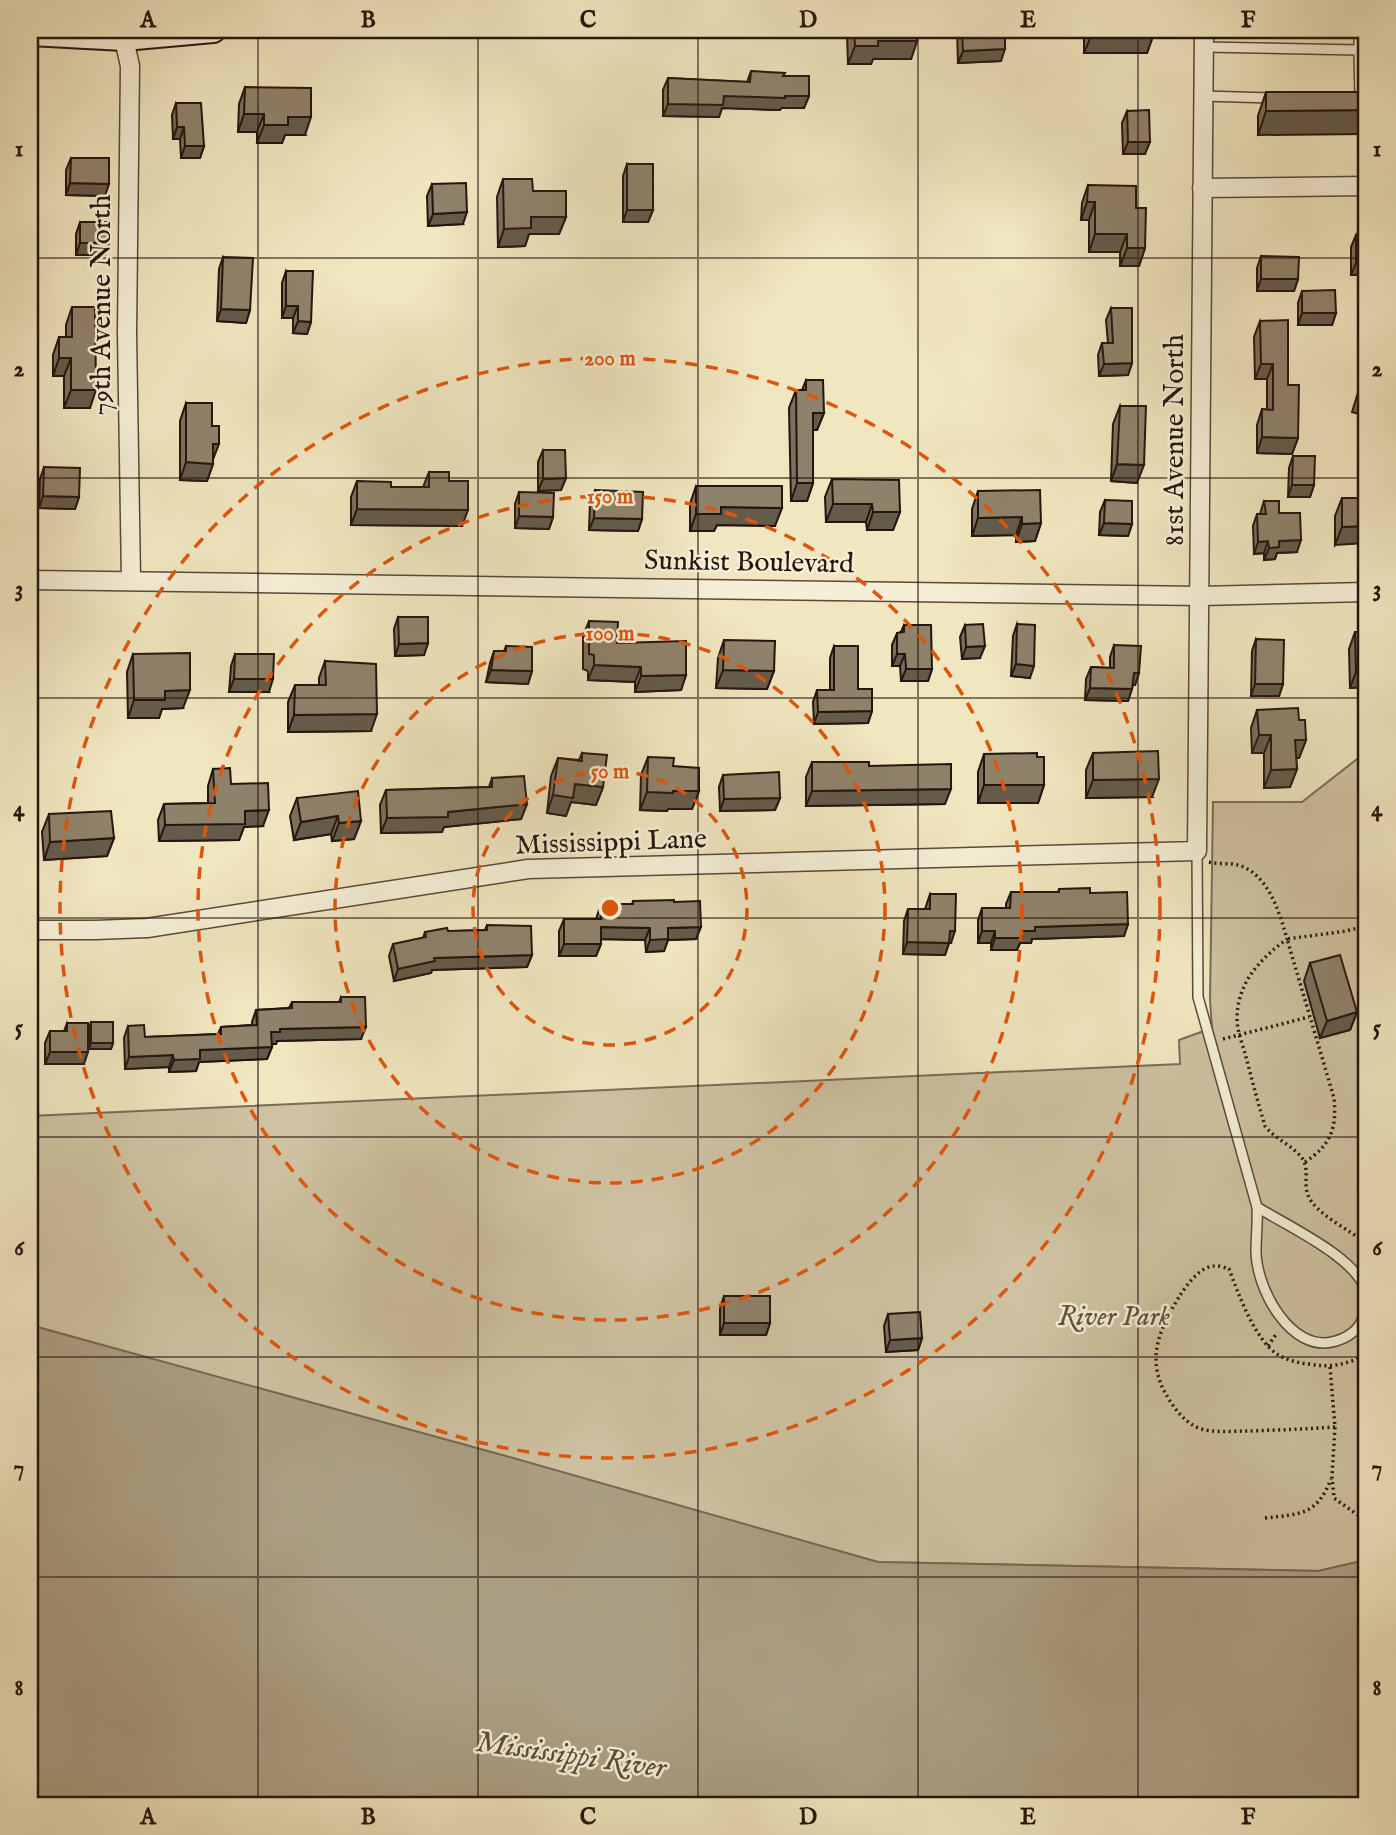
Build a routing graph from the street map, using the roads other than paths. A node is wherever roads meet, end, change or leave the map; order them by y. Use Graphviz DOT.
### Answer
graph roads {
  1 [pos="213,30"];
  2 [pos="1359,30"];
  3 [pos="30,33"];
  4 [pos="123,34"];
  5 [pos="1204,38"];
  6 [pos="1359,50"];
  7 [pos="1203,96"];
  8 [pos="1282,98"];
  9 [pos="1347,99"];
  10 [pos="1363,100"];
  11 [pos="1366,186"];
  12 [pos="1202,188"];
  13 [pos="30,580"];
  14 [pos="131,580"];
  15 [pos="1366,592"];
  16 [pos="1201,596"];
  17 [pos="1197,850"];
  18 [pos="30,930"];
  19 [pos="1256,1207"];
  20 [pos="1366,1291"];
  21 [pos="1366,1307"];
  1 -- 4 [label="street"];
  2 -- 6 [label="lane"];
  3 -- 4 [label="street"];
  4 -- 14 [label="street, 79th Avenue North"];
  5 -- 6 [label="lane"];
  5 -- 7 [label="street, 81st Avenue North"];
  6 -- 10 [label="lane"];
  7 -- 8 [label="lane"];
  7 -- 12 [label="street, 81st Avenue North"];
  9 -- 10 [label="lane"];
  11 -- 12 [label="street"];
  12 -- 16 [label="street, 81st Avenue North"];
  13 -- 14 [label="street, Sunkist Boulevard"];
  14 -- 16 [label="street, Sunkist Boulevard"];
  15 -- 16 [label="street, Sunkist Boulevard"];
  16 -- 17 [label="street, 81st Avenue North"];
  17 -- 18 [label="street, Mississippi Lane"];
  17 -- 19 [label="lane"];
  19 -- 20 [label="lane"];
  19 -- 21 [label="lane"];
}
